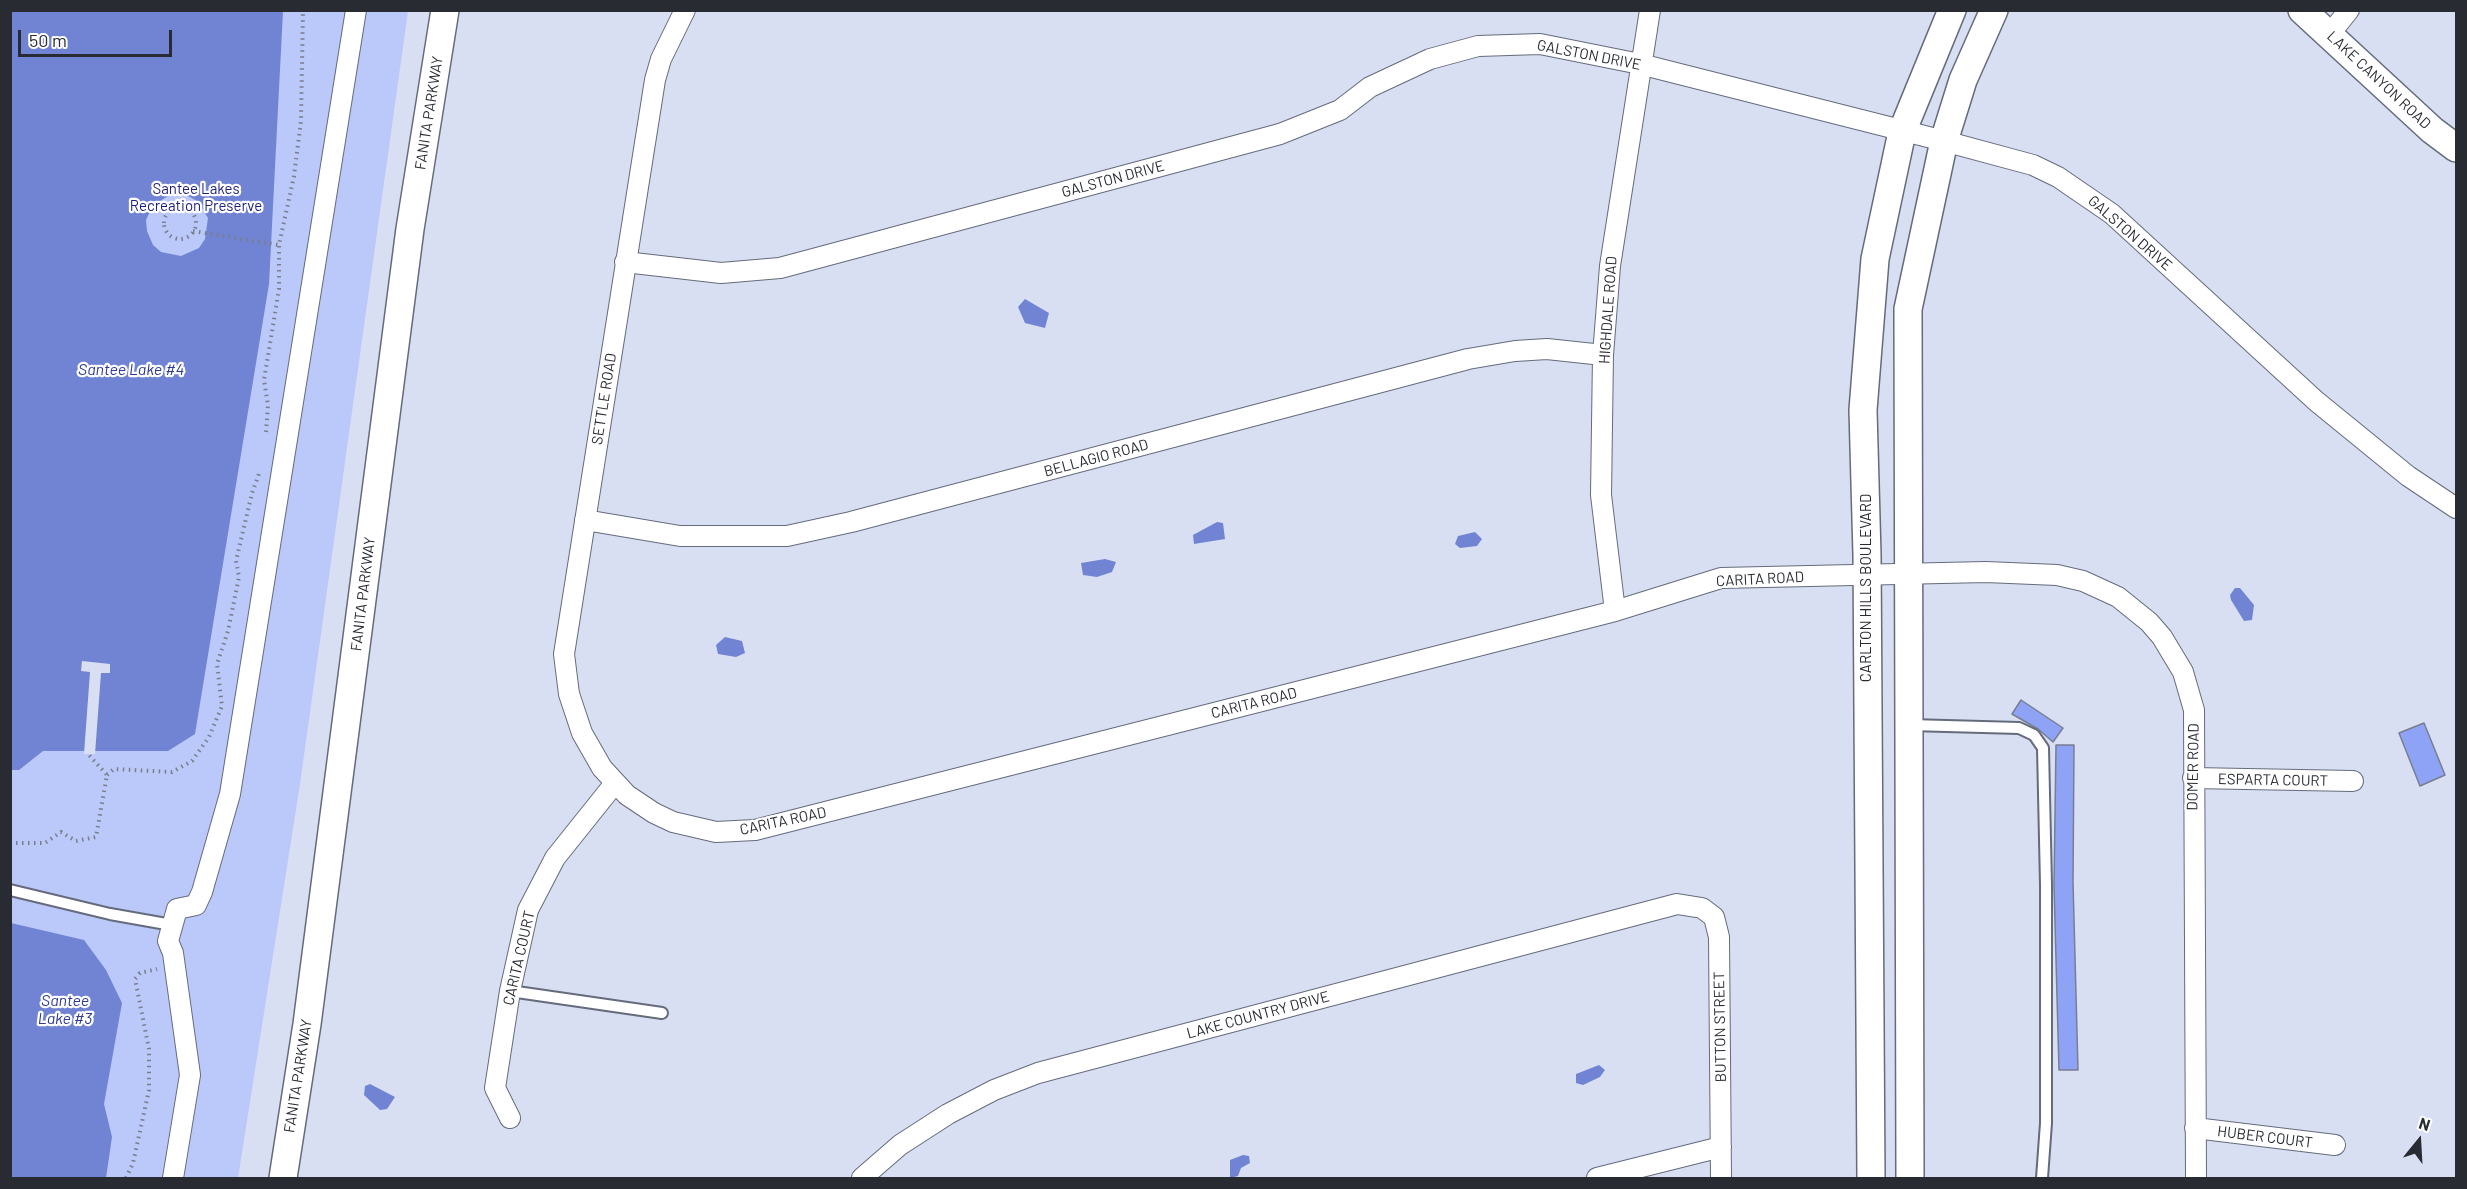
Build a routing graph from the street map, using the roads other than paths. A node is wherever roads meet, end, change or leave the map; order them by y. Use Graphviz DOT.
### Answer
graph roads {
  1 [pos="356,10"];
  2 [pos="445,10"];
  3 [pos="685,10"];
  4 [pos="1650,10"];
  5 [pos="1952,10"];
  6 [pos="1994,10"];
  7 [pos="2302,10"];
  8 [pos="2349,10"];
  9 [pos="2329,34"];
  10 [pos="1640,64"];
  11 [pos="1902,132"];
  12 [pos="1944,141"];
  13 [pos="2457,148"];
  14 [pos="626,262"];
  15 [pos="1604,355"];
  16 [pos="2457,508"];
  17 [pos="585,520"];
  18 [pos="1866,575"];
  19 [pos="1908,575"];
  20 [pos="1615,611"];
  21 [pos="1908,725"];
  22 [pos="2193,778"];
  23 [pos="2353,781"];
  24 [pos="615,783"];
  25 [pos="10,890"];
  26 [pos="1677,904"];
  27 [pos="172,925"];
  28 [pos="510,991"];
  29 [pos="662,1013"];
  30 [pos="510,1118"];
  31 [pos="2195,1128"];
  32 [pos="2335,1145"];
  33 [pos="1721,1147"];
  34 [pos="173,1179"];
  35 [pos="283,1179"];
  36 [pos="862,1179"];
  37 [pos="1597,1179"];
  38 [pos="1721,1179"];
  39 [pos="1871,1179"];
  40 [pos="1910,1179"];
  41 [pos="2042,1179"];
  42 [pos="2196,1179"];
  1 -- 27 [label="street"];
  2 -- 35 [label="street, FANITA PARKWAY"];
  3 -- 14 [label="street, SETTLE ROAD"];
  4 -- 10 [label="street, HIGHDALE ROAD"];
  5 -- 11 [label="street, CARLTON HILLS BOULEVARD"];
  6 -- 12 [label="street"];
  7 -- 9 [label="street, LAKE CANYON ROAD"];
  8 -- 9 [label="street"];
  9 -- 13 [label="street, LAKE CANYON ROAD"];
  10 -- 11 [label="street, GALSTON DRIVE"];
  10 -- 14 [label="street, GALSTON DRIVE"];
  10 -- 15 [label="street, HIGHDALE ROAD"];
  11 -- 12 [label="street, GALSTON DRIVE"];
  11 -- 18 [label="street, CARLTON HILLS BOULEVARD"];
  12 -- 16 [label="street, GALSTON DRIVE"];
  12 -- 19 [label="street"];
  14 -- 17 [label="street, SETTLE ROAD"];
  15 -- 17 [label="street, BELLAGIO ROAD"];
  15 -- 20 [label="street, HIGHDALE ROAD"];
  17 -- 24 [label="street, SETTLE ROAD"];
  18 -- 19 [label="street, CARITA ROAD"];
  18 -- 20 [label="street, CARITA ROAD"];
  18 -- 39 [label="street, CARLTON HILLS BOULEVARD"];
  19 -- 21 [label="street"];
  19 -- 22 [label="street, DOMER ROAD"];
  20 -- 24 [label="street, CARITA ROAD"];
  21 -- 40 [label="street"];
  21 -- 41 [label="lane"];
  22 -- 23 [label="street, ESPARTA COURT"];
  22 -- 31 [label="street, DOMER ROAD"];
  24 -- 28 [label="street, CARITA COURT"];
  25 -- 27 [label="lane"];
  26 -- 33 [label="street, BUTTON STREET"];
  26 -- 36 [label="street, LAKE COUNTRY DRIVE"];
  27 -- 34 [label="street"];
  28 -- 29 [label="lane"];
  28 -- 30 [label="street, CARITA COURT"];
  31 -- 32 [label="street, HUBER COURT"];
  31 -- 42 [label="street, DOMER ROAD"];
  33 -- 37 [label="street"];
  33 -- 38 [label="street, BUTTON STREET"];
}
